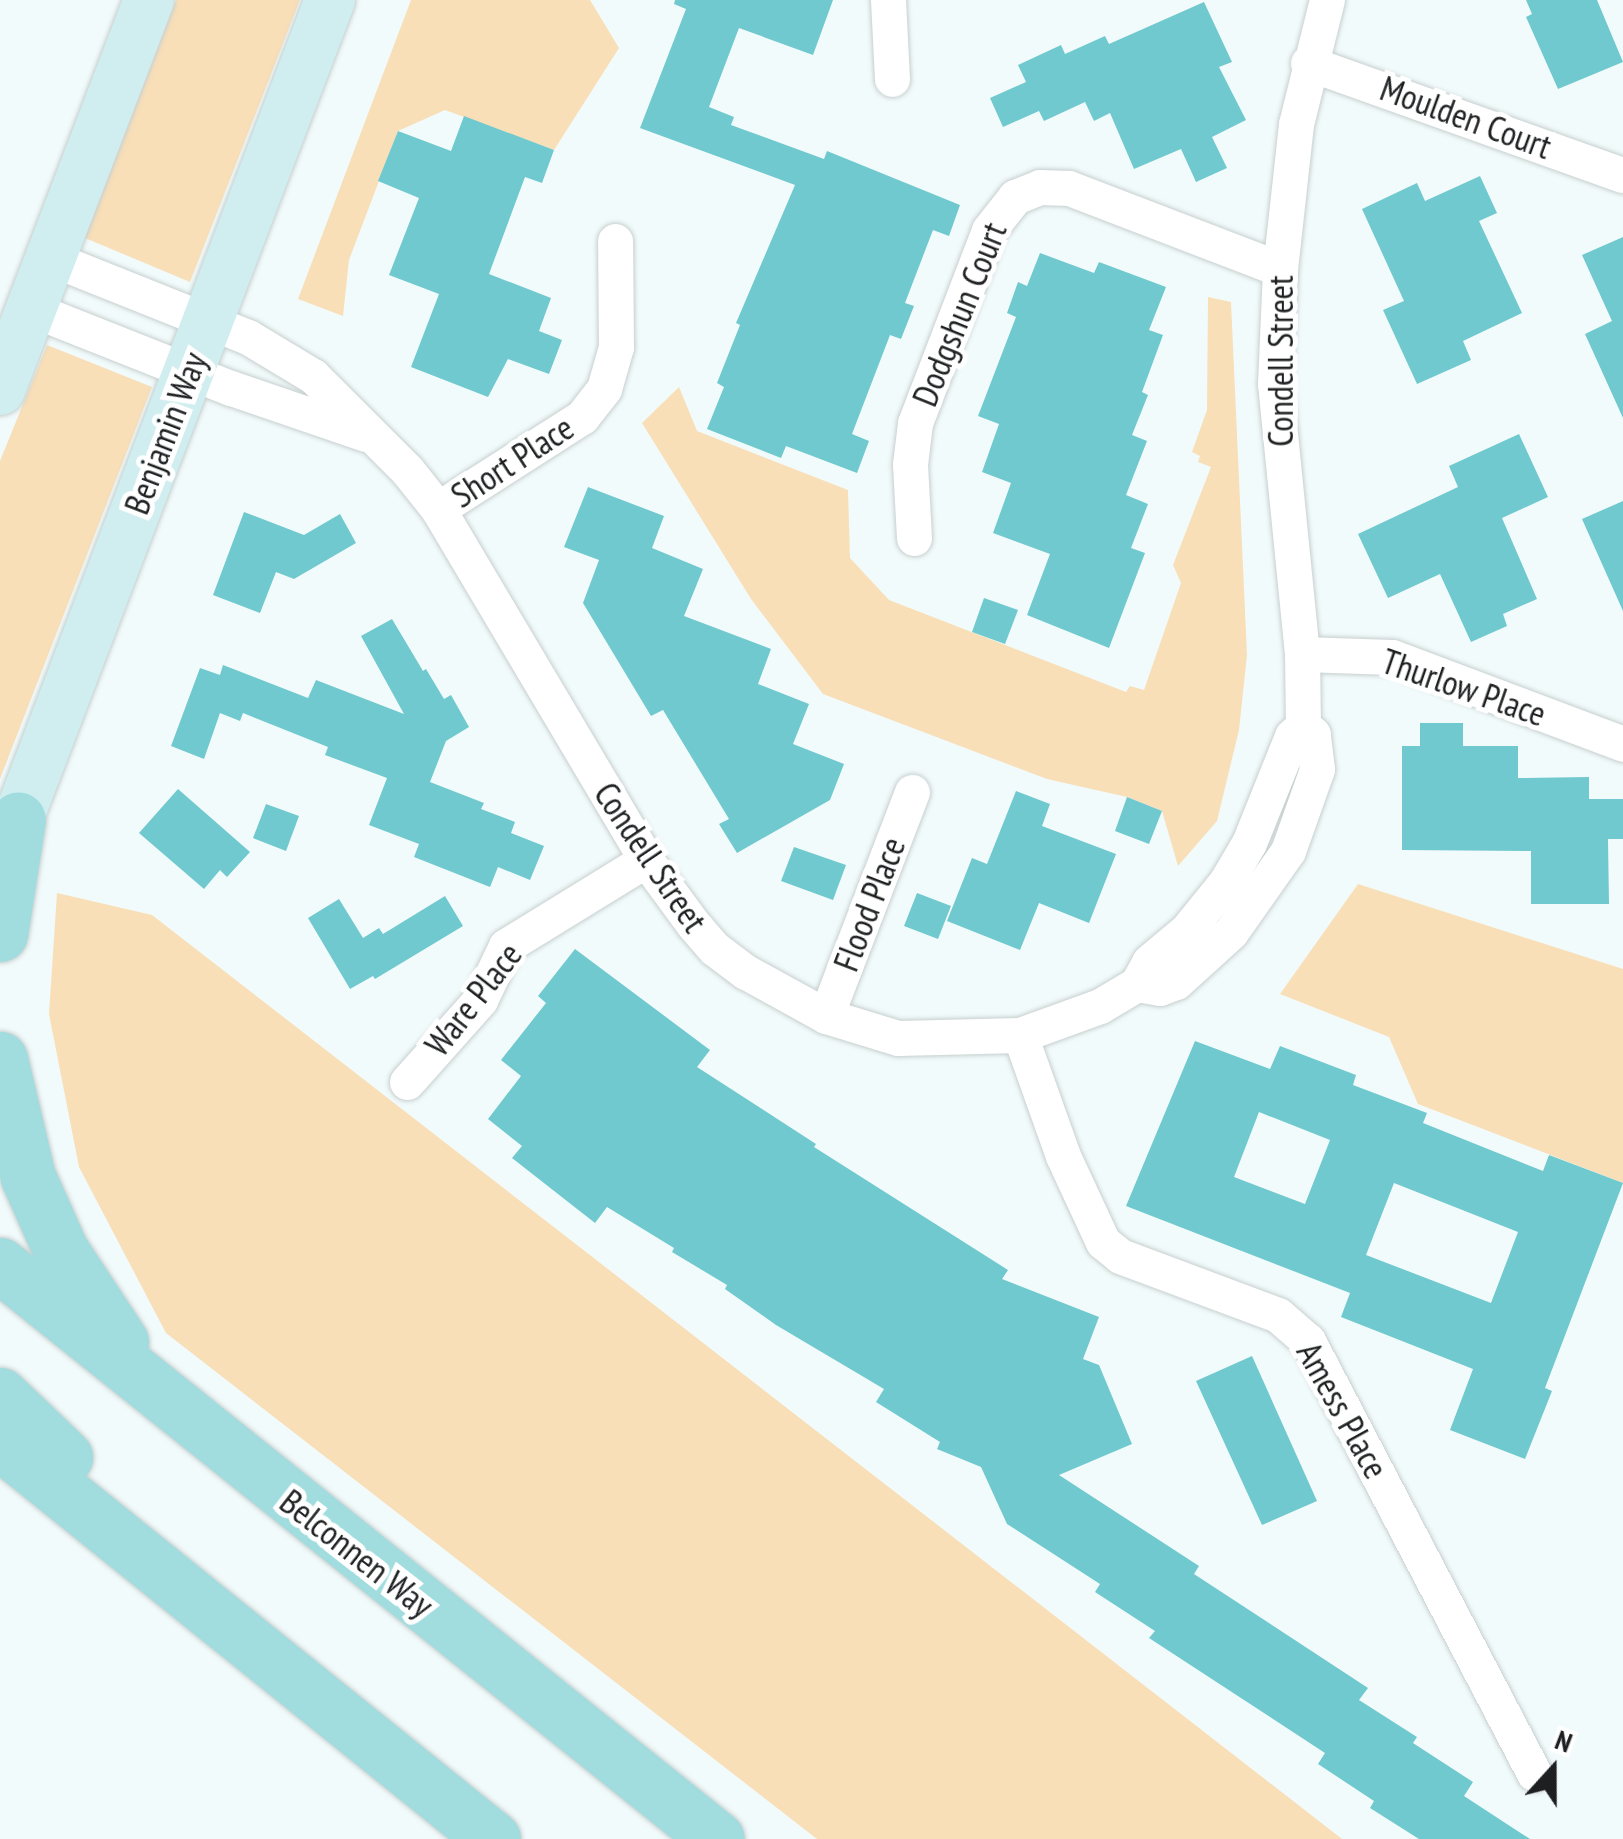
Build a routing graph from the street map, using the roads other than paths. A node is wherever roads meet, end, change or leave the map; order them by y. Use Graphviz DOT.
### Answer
graph roads {
  1 [pos="149,0"];
  2 [pos="330,0"];
  3 [pos="888,0"];
  4 [pos="1327,0"];
  5 [pos="1308,63"];
  6 [pos="892,79"];
  7 [pos="1623,174"];
  8 [pos="615,241"];
  9 [pos="50,258"];
  10 [pos="1280,269"];
  11 [pos="31,308"];
  12 [pos="207,321"];
  13 [pos="188,371"];
  14 [pos="0,390"];
  15 [pos="371,436"];
  16 [pos="438,509"];
  17 [pos="914,538"];
  18 [pos="1302,654"];
  19 [pos="1623,744"];
  20 [pos="912,792"];
  21 [pos="9,842"];
  22 [pos="646,860"];
  23 [pos="0,934"];
  24 [pos="826,1016"];
  25 [pos="1020,1035"];
  26 [pos="0,1059"];
  27 [pos="407,1082"];
  28 [pos="0,1265"];
  29 [pos="154,1392"];
  30 [pos="0,1395"];
  31 [pos="0,1442"];
  32 [pos="330,1711"];
  33 [pos="1534,1773"];
  34 [pos="493,1839"];
  35 [pos="716,1839"];
  1 -- 9 [label="main road"];
  2 -- 12 [label="main road, Benjamin Way"];
  3 -- 6 [label="street"];
  4 -- 5 [label="street, Condell Street"];
  5 -- 7 [label="street, Moulden Court"];
  5 -- 10 [label="street, Condell Street"];
  8 -- 16 [label="street, Short Place"];
  9 -- 11 [label="main road"];
  9 -- 12 [label="street, Condell Street"];
  10 -- 17 [label="street, Dodgshun Court"];
  10 -- 18 [label="street, Condell Street"];
  11 -- 13 [label="street, Condell Street"];
  11 -- 14 [label="main road"];
  12 -- 13 [label="main road, Benjamin Way"];
  12 -- 15 [label="street, Condell Street"];
  13 -- 15 [label="street, Condell Street"];
  13 -- 21 [label="main road, Benjamin Way"];
  15 -- 16 [label="street, Condell Street"];
  16 -- 22 [label="street, Condell Street"];
  18 -- 19 [label="street, Thurlow Place"];
  18 -- 25 [label="street, Condell Street"];
  20 -- 24 [label="street, Flood Place"];
  21 -- 23 [label="main road"];
  22 -- 24 [label="street, Condell Street"];
  22 -- 27 [label="street, Ware Place"];
  24 -- 25 [label="street, Condell Street"];
  25 -- 33 [label="street, Amess Place"];
  26 -- 29 [label="main road"];
  28 -- 29 [label="main road, Belconnen Way"];
  29 -- 35 [label="main road, Belconnen Way"];
  30 -- 32 [label="main road"];
  31 -- 32 [label="main road"];
  32 -- 34 [label="main road"];
}
